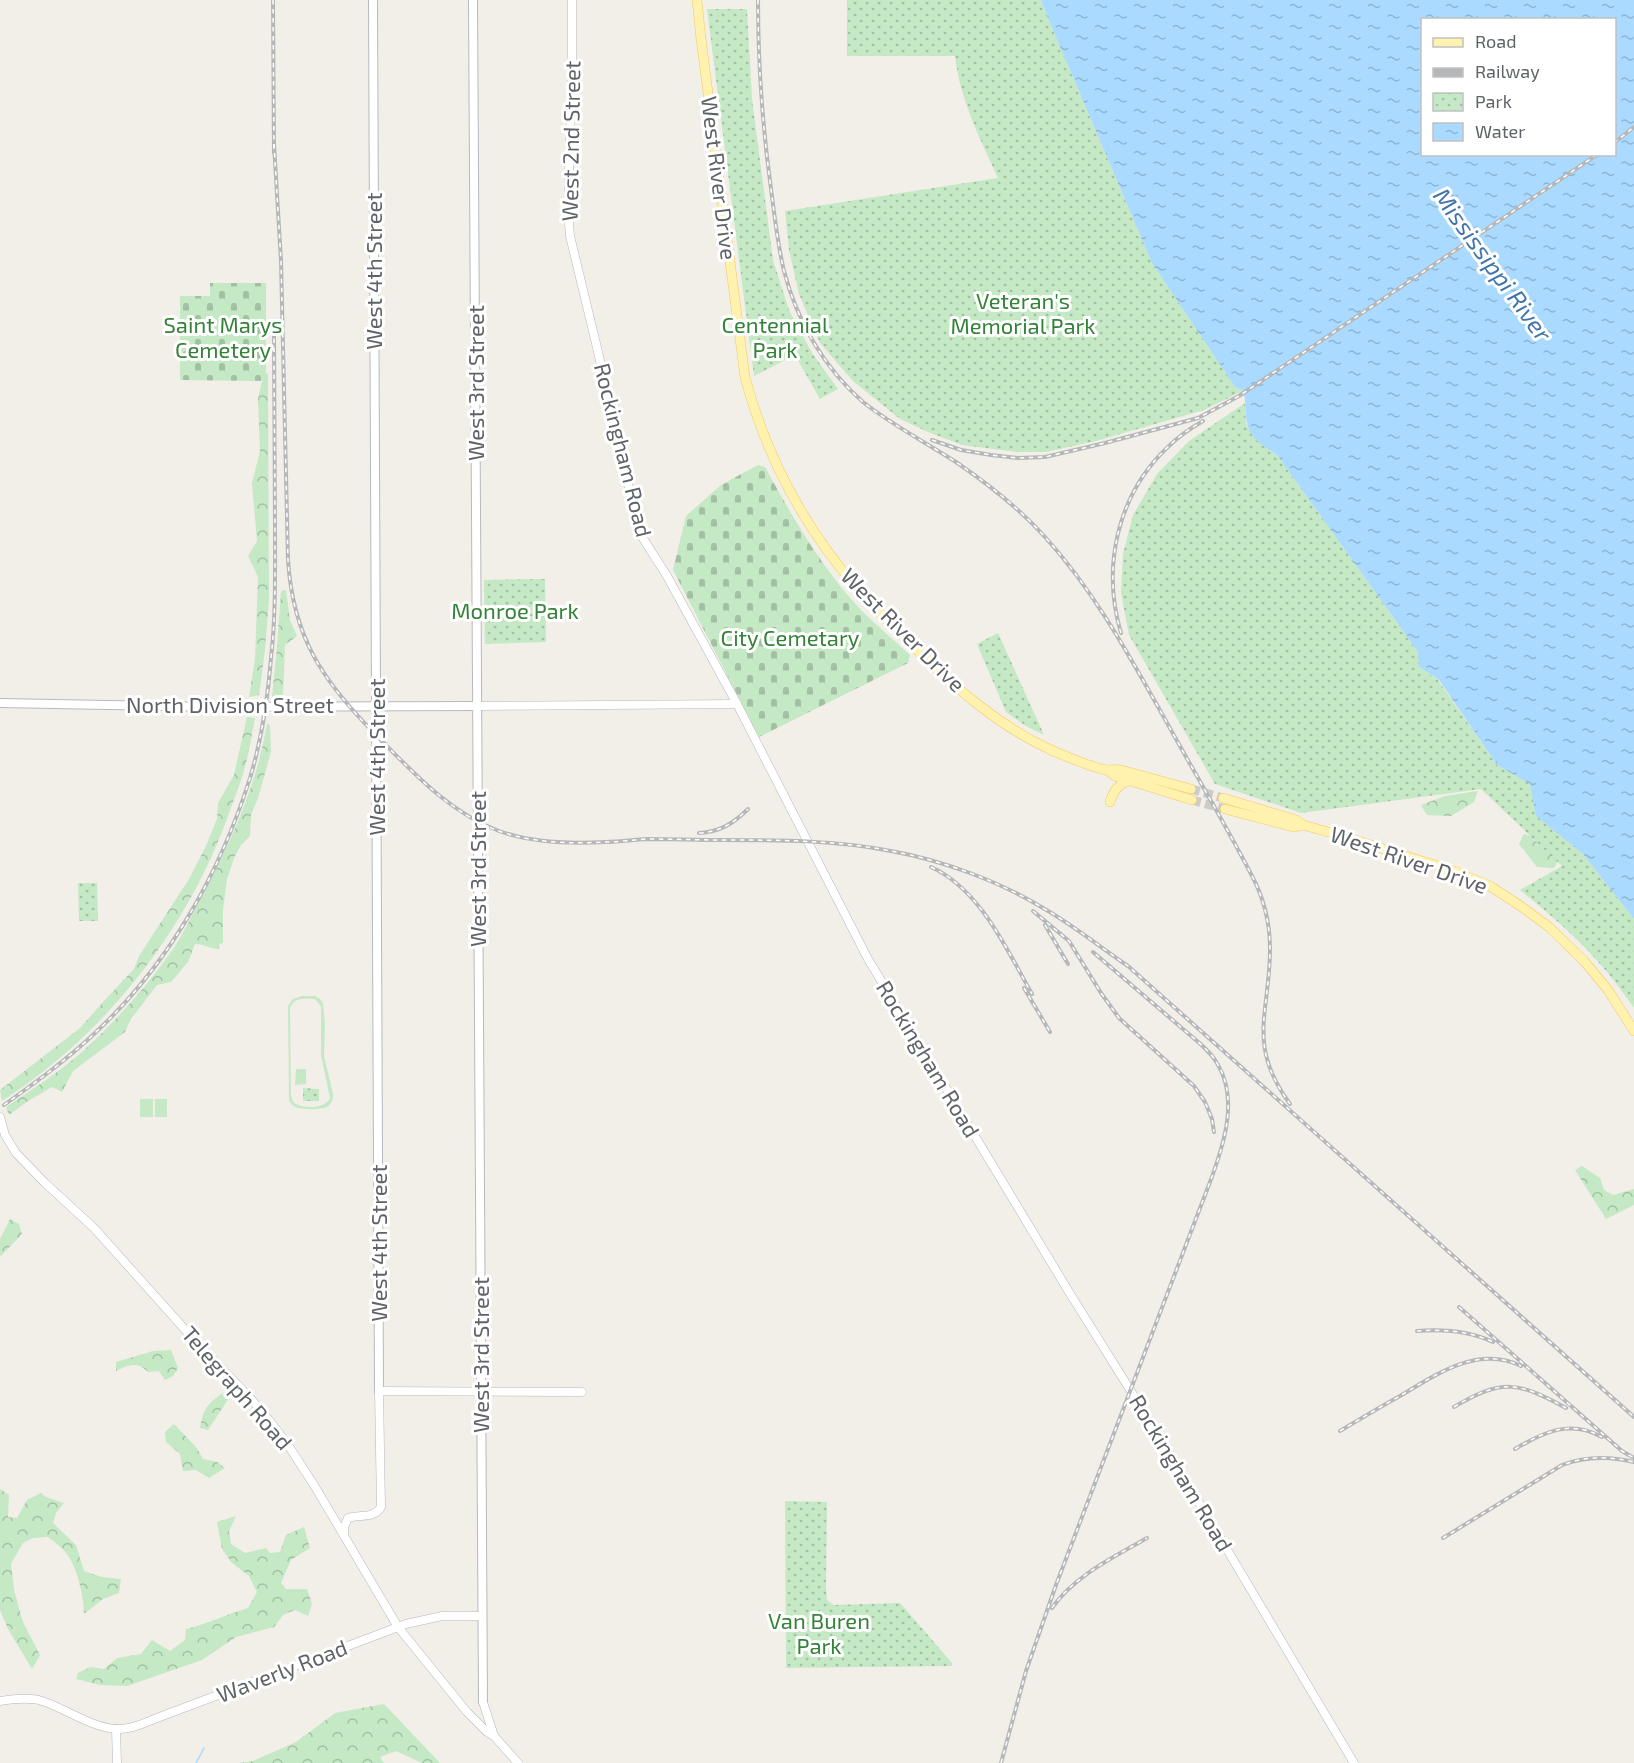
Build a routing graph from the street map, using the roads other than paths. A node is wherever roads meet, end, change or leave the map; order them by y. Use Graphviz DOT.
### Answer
graph roads {
  1 [pos="373,0"];
  2 [pos="473,0"];
  3 [pos="572,0"];
  4 [pos="697,0"];
  5 [pos="590,315"];
  6 [pos="0,703"];
  7 [pos="737,704"];
  8 [pos="376,706"];
  9 [pos="478,706"];
  10 [pos="1107,770"];
  11 [pos="1130,781"];
  12 [pos="1191,789"];
  13 [pos="1223,798"];
  14 [pos="1192,800"];
  15 [pos="1110,802"];
  16 [pos="1225,808"];
  17 [pos="1303,825"];
  18 [pos="1634,1031"];
  19 [pos="0,1117"];
  20 [pos="4,1143"];
  21 [pos="379,1391"];
  22 [pos="481,1391"];
  23 [pos="582,1392"];
  24 [pos="332,1515"];
  25 [pos="348,1518"];
  26 [pos="345,1536"];
  27 [pos="482,1616"];
  28 [pos="398,1627"];
  29 [pos="0,1701"];
  30 [pos="483,1702"];
  31 [pos="467,1712"];
  32 [pos="116,1729"];
  33 [pos="494,1736"];
  34 [pos="117,1763"];
  35 [pos="518,1763"];
  36 [pos="1354,1763"];
  1 -- 8 [label="main road, West 4th Street"];
  2 -- 9 [label="main road, West 3rd Street"];
  3 -- 5 [label="street, West 2nd Street"];
  4 -- 10 [label="main road, West River Drive"];
  5 -- 7 [label="street, Rockingham Road"];
  6 -- 8 [label="main road, North Division Street"];
  7 -- 9 [label="street, North Division Street"];
  7 -- 36 [label="street, Rockingham Road"];
  8 -- 9 [label="main road, North Division Street"];
  8 -- 21 [label="main road, West 4th Street"];
  9 -- 22 [label="main road, West 3rd Street"];
  10 -- 11 [label="main road, West River Drive"];
  10 -- 12 [label="main road, West River Drive"];
  11 -- 14 [label="main road, West River Drive"];
  11 -- 15 [label="main road"];
  13 -- 17 [label="main road, West River Drive"];
  16 -- 17 [label="main road, West River Drive"];
  17 -- 18 [label="main road, West River Drive"];
  19 -- 20 [label="street, Telegraph Road"];
  20 -- 24 [label="street, Telegraph Road"];
  21 -- 22 [label="street"];
  21 -- 25 [label="street, West 4th Street"];
  22 -- 23 [label="street"];
  22 -- 27 [label="main road, West 3rd Street"];
  24 -- 25 [label="street"];
  24 -- 26 [label="street, Telegraph Road"];
  25 -- 26 [label="street"];
  26 -- 28 [label="street, Telegraph Road"];
  27 -- 28 [label="street, Waverly Road"];
  27 -- 30 [label="main road, West 3rd Street"];
  28 -- 31 [label="street, Telegraph Road"];
  28 -- 32 [label="street, Waverly Road"];
  29 -- 32 [label="street"];
  30 -- 31 [label="street"];
  30 -- 33 [label="street, West 3rd Street"];
  31 -- 33 [label="street, Telegraph Road"];
  32 -- 34 [label="street"];
  33 -- 35 [label="street, Telegraph Road"];
}
